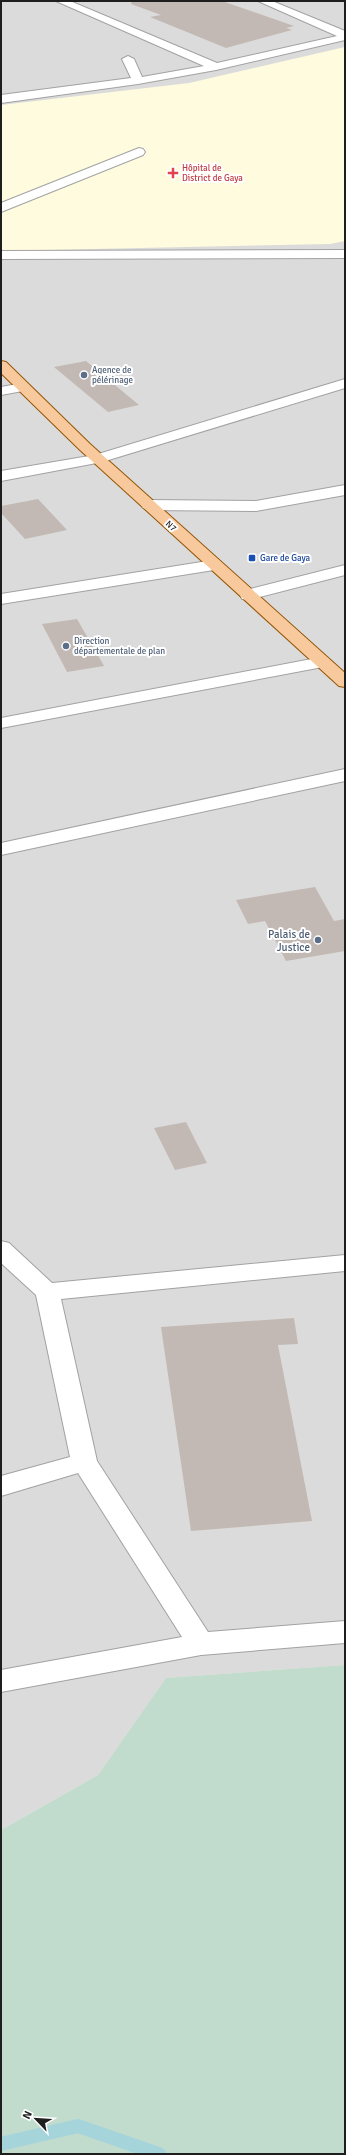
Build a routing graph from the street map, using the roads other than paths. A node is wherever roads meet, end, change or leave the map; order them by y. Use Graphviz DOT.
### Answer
graph roads {
  1 [pos="62,1"];
  2 [pos="262,1"];
  3 [pos="345,36"];
  4 [pos="128,59"];
  5 [pos="216,66"];
  6 [pos="138,81"];
  7 [pos="1,99"];
  8 [pos="139,152"];
  9 [pos="1,208"];
  10 [pos="345,254"];
  11 [pos="1,255"];
  12 [pos="1,365"];
  13 [pos="345,383"];
  14 [pos="23,387"];
  15 [pos="1,391"];
  16 [pos="97,459"];
  17 [pos="1,476"];
  18 [pos="343,492"];
  19 [pos="149,505"];
  20 [pos="214,565"];
  21 [pos="345,570"];
  22 [pos="248,594"];
  23 [pos="1,599"];
  24 [pos="322,662"];
  25 [pos="345,682"];
  26 [pos="1,723"];
  27 [pos="345,775"];
  28 [pos="1,849"];
  29 [pos="1,1250"];
  30 [pos="345,1263"];
  31 [pos="47,1292"];
  32 [pos="84,1462"];
  33 [pos="1,1486"];
  34 [pos="345,1632"];
  35 [pos="201,1644"];
  36 [pos="1,1681"];
  1 -- 5 [label="street"];
  2 -- 3 [label="street"];
  3 -- 5 [label="street"];
  4 -- 6 [label="street"];
  5 -- 6 [label="street"];
  6 -- 7 [label="street"];
  8 -- 9 [label="street"];
  10 -- 11 [label="street"];
  12 -- 14 [label="main road, N7"];
  13 -- 16 [label="street"];
  14 -- 15 [label="street"];
  14 -- 16 [label="main road, N7"];
  16 -- 17 [label="street"];
  16 -- 19 [label="main road, N7"];
  18 -- 19 [label="street"];
  19 -- 20 [label="main road, N7"];
  20 -- 22 [label="main road, N7"];
  20 -- 23 [label="street"];
  21 -- 22 [label="street"];
  22 -- 24 [label="main road, N7"];
  24 -- 25 [label="main road, N7"];
  24 -- 26 [label="street"];
  27 -- 28 [label="street"];
  29 -- 31 [label="street"];
  30 -- 31 [label="street"];
  31 -- 32 [label="street"];
  32 -- 33 [label="street"];
  32 -- 35 [label="street"];
  34 -- 35 [label="street"];
  35 -- 36 [label="street"];
}
